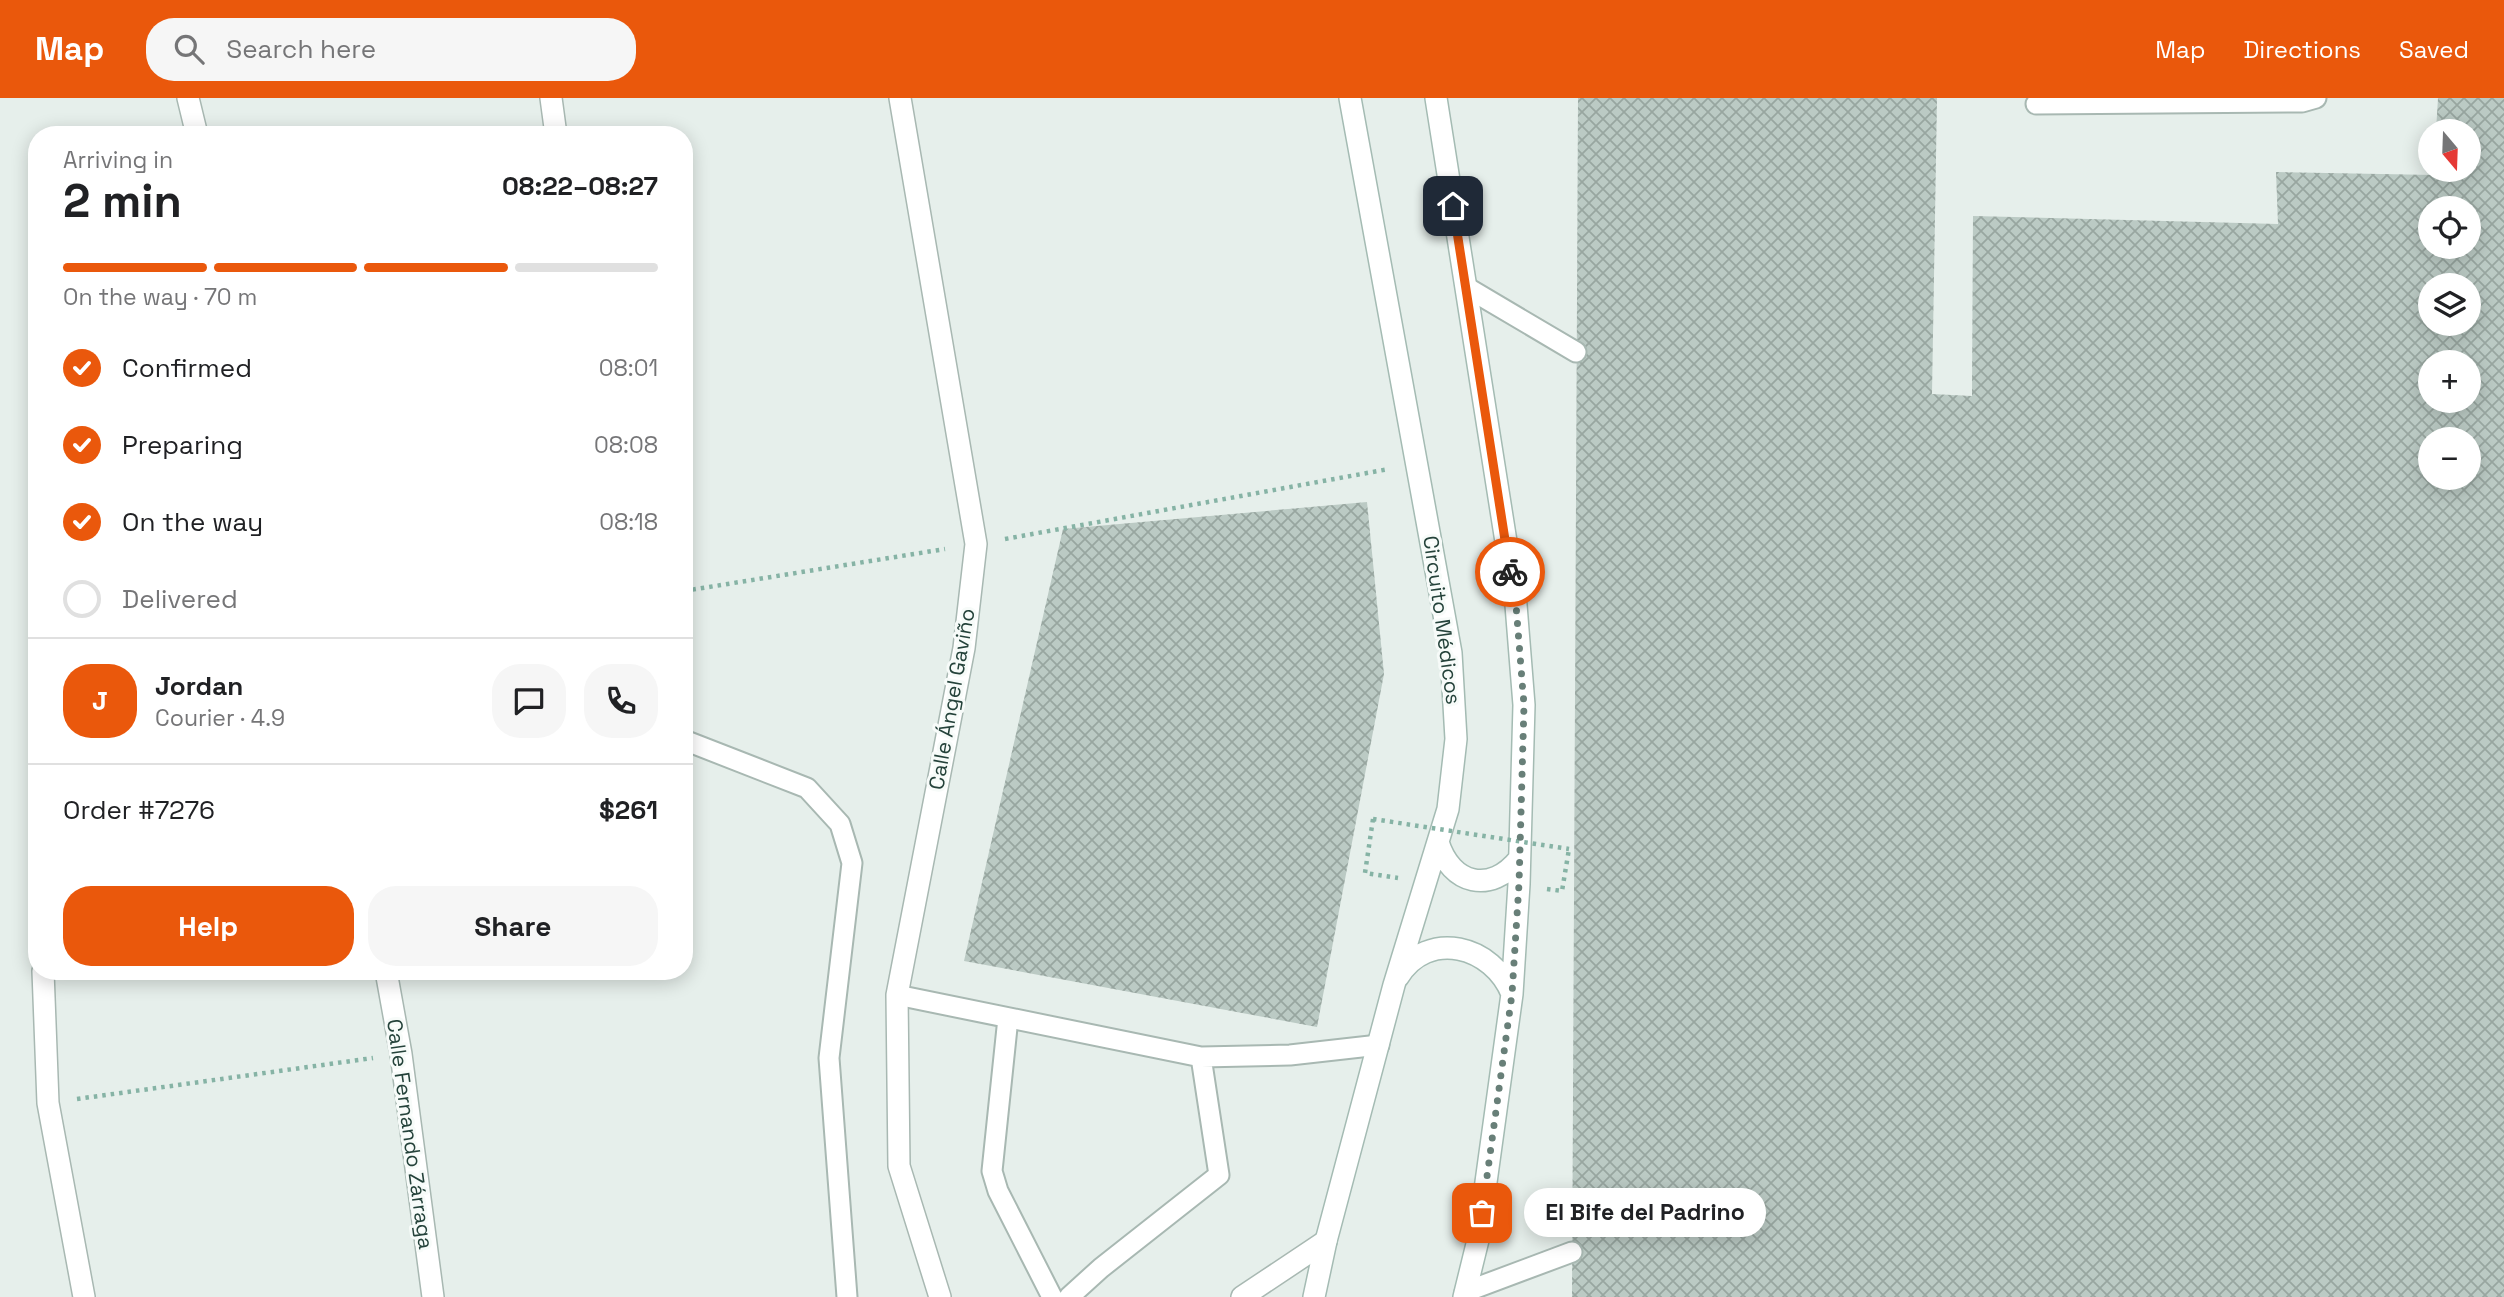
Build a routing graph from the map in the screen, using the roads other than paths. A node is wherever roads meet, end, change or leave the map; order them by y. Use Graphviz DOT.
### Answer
graph roads {
  1 [pos="188,98"];
  2 [pos="551,98"];
  3 [pos="900,98"];
  4 [pos="1350,98"];
  5 [pos="1436,98"];
  6 [pos="2316,98"];
  7 [pos="2036,104"];
  8 [pos="195,126"];
  9 [pos="554,126"];
  10 [pos="1466,287"];
  11 [pos="1576,352"];
  12 [pos="693,744"];
  13 [pos="1438,842"];
  14 [pos="1520,859"];
  15 [pos="43,980"];
  16 [pos="388,980"];
  17 [pos="1394,985"];
  18 [pos="1512,994"];
  19 [pos="897,995"];
  20 [pos="1008,1018"];
  21 [pos="1379,1045"];
  22 [pos="1201,1057"];
  23 [pos="1326,1241"];
  24 [pos="1572,1252"];
  25 [pos="1465,1294"];
  26 [pos="84,1297"];
  27 [pos="433,1297"];
  28 [pos="847,1297"];
  29 [pos="940,1297"];
  30 [pos="1052,1297"];
  31 [pos="1069,1297"];
  32 [pos="1242,1297"];
  33 [pos="1314,1297"];
  1 -- 8 [label="main road"];
  2 -- 9 [label="main road"];
  3 -- 19 [label="main road, Calle Ángel Gaviño"];
  4 -- 13 [label="main road, Circuito Médicos"];
  5 -- 10 [label="main road"];
  6 -- 7 [label="lane"];
  10 -- 11 [label="lane"];
  10 -- 14 [label="main road"];
  12 -- 28 [label="lane"];
  13 -- 14 [label="main road"];
  13 -- 17 [label="main road, Circuito Médicos"];
  14 -- 18 [label="main road"];
  15 -- 26 [label="main road"];
  16 -- 27 [label="main road, Calle Fernando Zárraga"];
  17 -- 18 [label="main road"];
  17 -- 21 [label="main road, Circuito Médicos"];
  18 -- 25 [label="main road"];
  19 -- 20 [label="lane"];
  19 -- 29 [label="main road, Calle Ángel Gaviño"];
  20 -- 22 [label="lane"];
  20 -- 30 [label="lane"];
  21 -- 22 [label="lane"];
  21 -- 23 [label="main road, Circuito Médicos"];
  22 -- 31 [label="lane"];
  23 -- 32 [label="main road"];
  23 -- 33 [label="main road, Circuito Médicos"];
  24 -- 25 [label="lane"];
}
